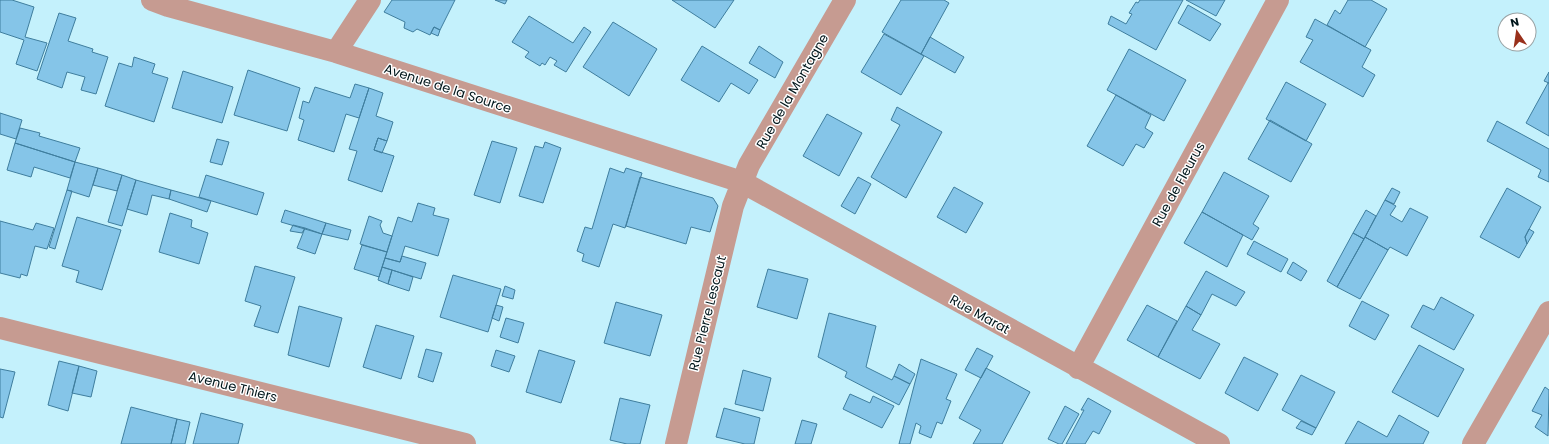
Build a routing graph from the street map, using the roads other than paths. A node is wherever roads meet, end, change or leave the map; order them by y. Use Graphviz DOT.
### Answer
graph roads {
  1 [pos="152,0"];
  2 [pos="370,0"];
  3 [pos="845,0"];
  4 [pos="1278,0"];
  5 [pos="336,52"];
  6 [pos="742,182"];
  7 [pos="1549,312"];
  8 [pos="0,328"];
  9 [pos="1078,368"];
  10 [pos="465,444"];
  11 [pos="676,444"];
  12 [pos="1219,444"];
  13 [pos="1473,444"];
  1 -- 5 [label="street, Avenue de la Source"];
  2 -- 5 [label="street"];
  3 -- 6 [label="street, Rue de la Montagne"];
  4 -- 9 [label="street, Rue de Fleurus"];
  5 -- 6 [label="street, Avenue de la Source"];
  6 -- 9 [label="street, Rue Marat"];
  6 -- 11 [label="street, Rue Pierre Lescaut"];
  7 -- 13 [label="street"];
  8 -- 10 [label="street, Avenue Thiers"];
  9 -- 12 [label="street, Rue Marat"];
}
